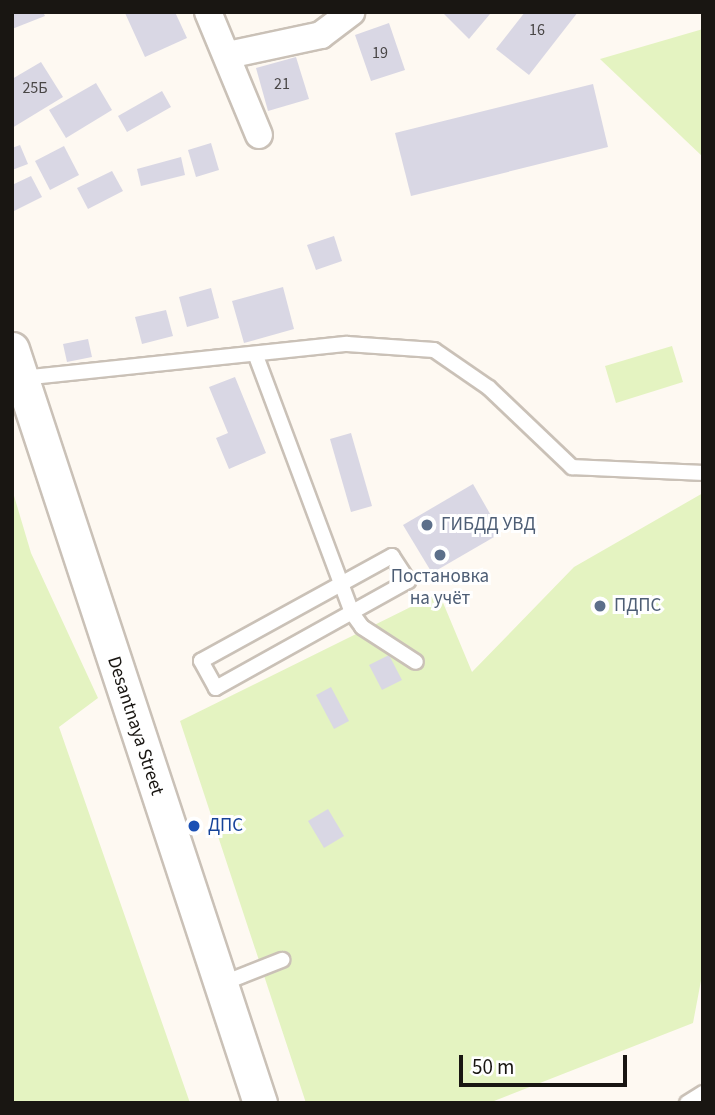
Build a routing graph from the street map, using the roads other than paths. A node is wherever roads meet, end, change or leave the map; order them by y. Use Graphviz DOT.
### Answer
graph roads {
  1 [pos="208,12"];
  2 [pos="351,12"];
  3 [pos="228,55"];
  4 [pos="259,135"];
  5 [pos="256,356"];
  6 [pos="17,364"];
  7 [pos="703,473"];
  8 [pos="338,586"];
  9 [pos="352,613"];
  10 [pos="416,662"];
  11 [pos="282,960"];
  12 [pos="221,984"];
  13 [pos="703,1093"];
  14 [pos="260,1103"];
  15 [pos="687,1103"];
  1 -- 3 [label="street"];
  2 -- 3 [label="street"];
  3 -- 4 [label="street"];
  5 -- 6 [label="lane"];
  5 -- 7 [label="lane"];
  5 -- 8 [label="lane"];
  6 -- 12 [label="street, Desantnaya Street"];
  8 -- 9 [label="lane"];
  8 -- 9 [label="lane"];
  8 -- 9 [label="lane"];
  9 -- 10 [label="lane"];
  11 -- 12 [label="lane"];
  12 -- 14 [label="street, Desantnaya Street"];
  13 -- 15 [label="lane"];
}
